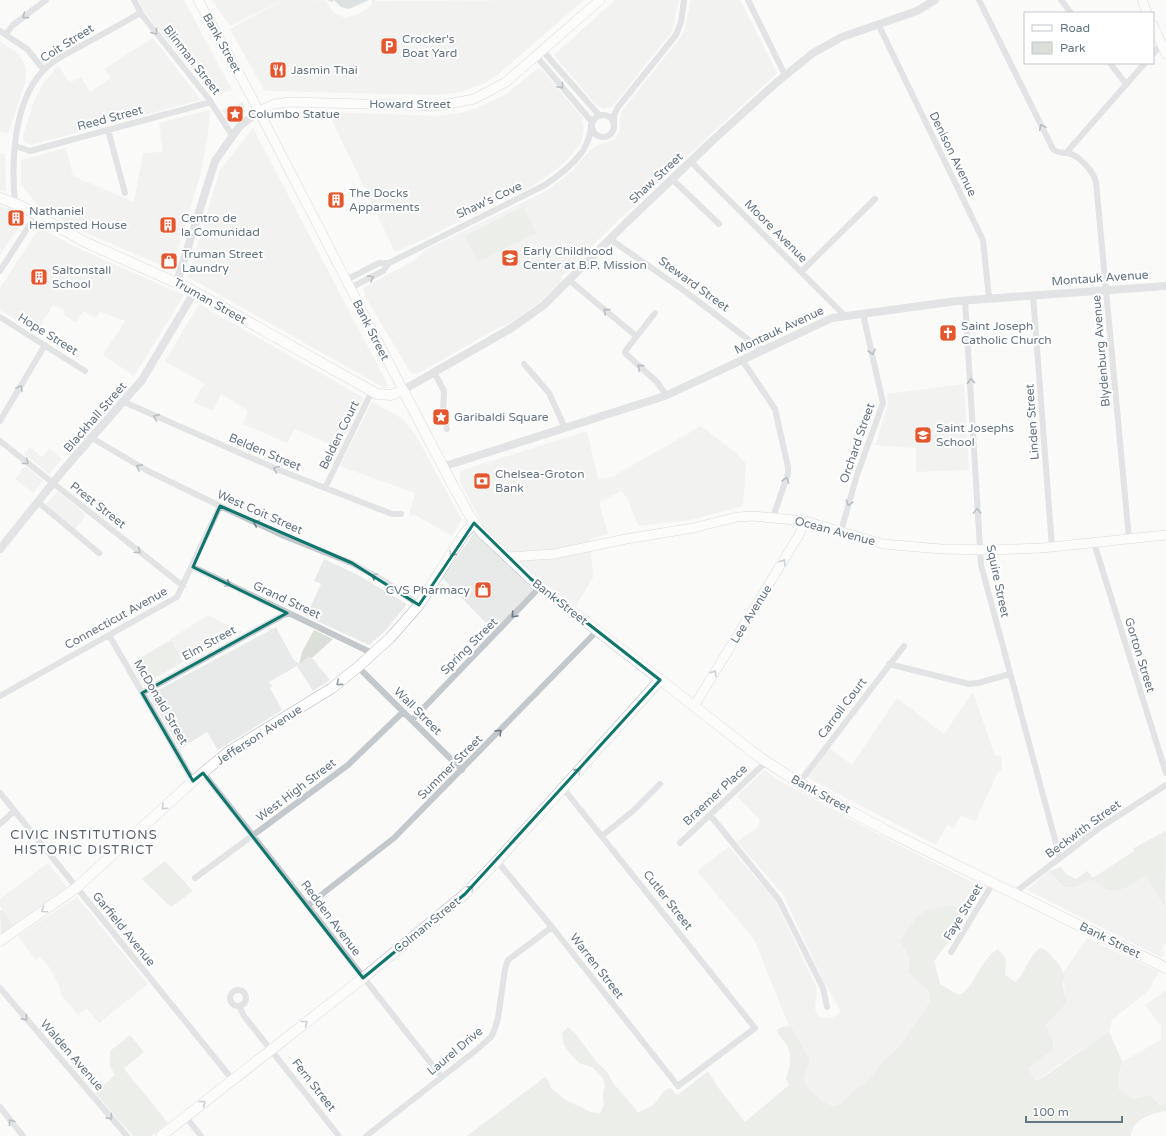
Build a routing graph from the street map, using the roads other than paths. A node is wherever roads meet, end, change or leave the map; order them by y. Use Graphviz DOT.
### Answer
graph roads {
  1 [pos="46,0"];
  2 [pos="134,0"];
  3 [pos="198,0"];
  4 [pos="600,0"];
  5 [pos="684,0"];
  6 [pos="748,0"];
  7 [pos="935,0"];
  8 [pos="979,0"];
  9 [pos="1061,0"];
  10 [pos="1142,0"];
  11 [pos="1070,12"];
  12 [pos="1148,12"];
  13 [pos="140,13"];
  14 [pos="878,24"];
  15 [pos="1154,27"];
  16 [pos="3,33"];
  17 [pos="1162,44"];
  18 [pos="539,53"];
  19 [pos="1154,53"];
  20 [pos="1166,54"];
  21 [pos="1111,64"];
  22 [pos="1144,64"];
  23 [pos="44,70"];
  24 [pos="785,74"];
  25 [pos="1126,84"];
  26 [pos="211,102"];
  27 [pos="618,107"];
  28 [pos="258,111"];
  29 [pos="602,115"];
  30 [pos="614,123"];
  31 [pos="592,124"];
  32 [pos="108,130"];
  33 [pos="232,135"];
  34 [pos="604,138"];
  35 [pos="588,143"];
  36 [pos="15,146"];
  37 [pos="1066,153"];
  38 [pos="691,162"];
  39 [pos="672,179"];
  40 [pos="125,193"];
  41 [pos="0,198"];
  42 [pos="875,199"];
  43 [pos="15,204"];
  44 [pos="36,215"];
  45 [pos="720,224"];
  46 [pos="610,239"];
  47 [pos="389,263"];
  48 [pos="0,271"];
  49 [pos="802,271"];
  50 [pos="569,280"];
  51 [pos="177,282"];
  52 [pos="348,284"];
  53 [pos="1166,286"];
  54 [pos="1106,290"];
  55 [pos="195,291"];
  56 [pos="1033,295"];
  57 [pos="989,298"];
  58 [pos="965,300"];
  59 [pos="655,313"];
  60 [pos="863,314"];
  61 [pos="845,316"];
  62 [pos="0,317"];
  63 [pos="636,336"];
  64 [pos="45,345"];
  65 [pos="762,350"];
  66 [pos="742,360"];
  67 [pos="524,364"];
  68 [pos="85,371"];
  69 [pos="434,372"];
  70 [pos="402,390"];
  71 [pos="372,391"];
  72 [pos="666,395"];
  73 [pos="124,402"];
  74 [pos="0,422"];
  75 [pos="565,428"];
  76 [pos="447,429"];
  77 [pos="92,438"];
  78 [pos="0,442"];
  79 [pos="442,467"];
  80 [pos="53,484"];
  81 [pos="325,488"];
  82 [pos="38,502"];
  83 [pos="220,506"];
  84 [pos="402,514"];
  85 [pos="773,517"];
  86 [pos="805,521"];
  87 [pos="474,523"];
  88 [pos="840,531"];
  89 [pos="1166,535"];
  90 [pos="1129,539"];
  91 [pos="1094,542"];
  92 [pos="1052,547"];
  93 [pos="0,549"];
  94 [pos="979,550"];
  95 [pos="99,552"];
  96 [pos="507,557"];
  97 [pos="193,567"];
  98 [pos="183,586"];
  99 [pos="540,587"];
  100 [pos="418,605"];
  101 [pos="287,613"];
  102 [pos="597,631"];
  103 [pos="109,635"];
  104 [pos="904,646"];
  105 [pos="372,654"];
  106 [pos="889,664"];
  107 [pos="358,667"];
  108 [pos="1010,674"];
  109 [pos="660,680"];
  110 [pos="142,693"];
  111 [pos="0,696"];
  112 [pos="694,706"];
  113 [pos="403,712"];
  114 [pos="412,720"];
  115 [pos="766,762"];
  116 [pos="462,770"];
  117 [pos="203,773"];
  118 [pos="1166,773"];
  119 [pos="193,781"];
  120 [pos="799,783"];
  121 [pos="660,784"];
  122 [pos="1166,785"];
  123 [pos="563,788"];
  124 [pos="0,793"];
  125 [pos="14,811"];
  126 [pos="710,815"];
  127 [pos="0,824"];
  128 [pos="603,835"];
  129 [pos="254,836"];
  130 [pos="680,843"];
  131 [pos="1060,858"];
  132 [pos="497,861"];
  133 [pos="195,878"];
  134 [pos="993,883"];
  135 [pos="76,888"];
  136 [pos="1014,893"];
  137 [pos="307,906"];
  138 [pos="552,927"];
  139 [pos="0,941"];
  140 [pos="951,952"];
  141 [pos="1165,968"];
  142 [pos="363,978"];
  143 [pos="0,988"];
  144 [pos="239,1006"];
  145 [pos="827,1007"];
  146 [pos="271,1049"];
  147 [pos="442,1077"];
  148 [pos="232,1079"];
  149 [pos="678,1086"];
  150 [pos="0,1107"];
  151 [pos="186,1117"];
  152 [pos="23,1136"];
  153 [pos="127,1136"];
  154 [pos="161,1136"];
  155 [pos="201,1136"];
  156 [pos="339,1136"];
  157 [pos="366,1136"];
  1 -- 16 [label="street, one-way"];
  2 -- 13 [label="street, Blinman Street"];
  3 -- 28 [label="main road, Bank Street"];
  4 -- 18 [label="main road, Howard Street"];
  5 -- 27 [label="street"];
  6 -- 24 [label="street"];
  7 -- 14 [label="street, Shaw Street"];
  37 -- 8 [label="street, Blydenburg Avenue, one-way"];
  9 -- 11 [label="street"];
  10 -- 12 [label="main road"];
  13 -- 23 [label="street, Coit Street"];
  13 -- 26 [label="street, Blinman Street, one-way"];
  14 -- 24 [label="street, Shaw Street"];
  14 -- 57 [label="street, Denison Avenue"];
  15 -- 17 [label="main road"];
  16 -- 23 [label="street"];
  17 -- 19 [label="street"];
  17 -- 20 [label="main road"];
  18 -- 28 [label="main road, Howard Street"];
  18 -- 29 [label="street"];
  18 -- 31 [label="street, one-way"];
  21 -- 25 [label="street"];
  22 -- 25 [label="street"];
  23 -- 36 [label="street, Coit Street"];
  24 -- 38 [label="street, Shaw Street"];
  25 -- 37 [label="street"];
  26 -- 32 [label="street, Reed Street"];
  26 -- 33 [label="street, Blinman Street"];
  27 -- 29 [label="street"];
  27 -- 30 [label="street"];
  28 -- 33 [label="street"];
  28 -- 52 [label="main road, Bank Street"];
  29 -- 30 [label="street"];
  29 -- 31 [label="street"];
  30 -- 34 [label="street"];
  31 -- 34 [label="street"];
  31 -- 35 [label="street"];
  32 -- 36 [label="street, Reed Street"];
  32 -- 40 [label="street"];
  33 -- 51 [label="street"];
  34 -- 35 [label="street"];
  35 -- 47 [label="street, Shaw's Cove"];
  36 -- 43 [label="street, Coit Street"];
  37 -- 54 [label="street, Blydenburg Avenue"];
  38 -- 39 [label="street, Shaw Street"];
  38 -- 49 [label="street, Moore Avenue"];
  39 -- 45 [label="street"];
  39 -- 46 [label="street, Shaw Street"];
  41 -- 43 [label="main road, Truman Street"];
  42 -- 49 [label="street"];
  43 -- 44 [label="main road, Truman Street"];
  44 -- 48 [label="street"];
  44 -- 51 [label="main road, Truman Street"];
  46 -- 50 [label="street, Shaw Street"];
  46 -- 65 [label="street, Steward Street"];
  47 -- 52 [label="street, Shaw's Cove"];
  52 -- 47 [label="street, Shaw's Cove, one-way"];
  49 -- 61 [label="street, Moore Avenue"];
  63 -- 50 [label="street, one-way"];
  50 -- 69 [label="street, Shaw Street"];
  51 -- 55 [label="main road, Truman Street"];
  52 -- 70 [label="main road, Bank Street"];
  53 -- 54 [label="street, Montauk Avenue"];
  54 -- 56 [label="street, Montauk Avenue"];
  54 -- 90 [label="street, Blydenburg Avenue"];
  55 -- 71 [label="main road, Truman Street"];
  55 -- 73 [label="street, Blackhall Street"];
  56 -- 57 [label="street, Montauk Avenue"];
  56 -- 92 [label="street, Linden Street"];
  57 -- 58 [label="street, Montauk Avenue"];
  58 -- 60 [label="street, Montauk Avenue"];
  94 -- 58 [label="street, Squire Street, one-way"];
  59 -- 63 [label="street"];
  60 -- 61 [label="street, Montauk Avenue"];
  60 -- 88 [label="street, Orchard Street, one-way"];
  61 -- 65 [label="street, Montauk Avenue"];
  62 -- 64 [label="street, Hope Street"];
  72 -- 63 [label="street, one-way"];
  64 -- 68 [label="street, Hope Street"];
  74 -- 64 [label="street, one-way"];
  65 -- 66 [label="street, Montauk Avenue"];
  66 -- 72 [label="street, Montauk Avenue"];
  85 -- 66 [label="street, one-way"];
  67 -- 75 [label="street"];
  69 -- 70 [label="street, Shaw Street"];
  69 -- 76 [label="street"];
  70 -- 71 [label="main road, Truman Street"];
  70 -- 79 [label="main road, Bank Street"];
  71 -- 81 [label="street, Belden Court"];
  72 -- 75 [label="street, Montauk Avenue"];
  73 -- 77 [label="street, Blackhall Street"];
  81 -- 73 [label="street, Belden Street, one-way"];
  75 -- 79 [label="street, Montauk Avenue"];
  77 -- 80 [label="street, Blackhall Street"];
  83 -- 77 [label="street, West Coit Street, one-way"];
  78 -- 80 [label="street, Prest Street, one-way"];
  79 -- 87 [label="main road, Bank Street"];
  80 -- 82 [label="street, Blackhall Street"];
  80 -- 98 [label="street, Prest Street, one-way"];
  81 -- 84 [label="street, Belden Street"];
  82 -- 93 [label="street, Blackhall Street"];
  82 -- 95 [label="street"];
  83 -- 97 [label="street, Connecticut Avenue"];
  100 -- 83 [label="street, West Coit Street, one-way"];
  85 -- 86 [label="main road, Ocean Avenue"];
  85 -- 96 [label="main road, Ocean Avenue"];
  86 -- 88 [label="main road, Ocean Avenue"];
  112 -- 86 [label="main road, Lee Avenue, one-way"];
  87 -- 96 [label="main road, Bank Street"];
  87 -- 100 [label="main road, Jefferson Avenue, one-way"];
  88 -- 94 [label="main road, Ocean Avenue"];
  89 -- 90 [label="main road, Ocean Avenue"];
  90 -- 91 [label="main road, Ocean Avenue"];
  91 -- 92 [label="main road, Ocean Avenue"];
  91 -- 118 [label="street, Gorton Street"];
  92 -- 94 [label="main road, Ocean Avenue"];
  94 -- 108 [label="street, Squire Street"];
  96 -- 99 [label="main road, Bank Street"];
  97 -- 98 [label="street, Connecticut Avenue"];
  97 -- 101 [label="street, Grand Street, one-way"];
  98 -- 103 [label="street, Connecticut Avenue"];
  99 -- 102 [label="main road, Bank Street"];
  99 -- 114 [label="street, Spring Street, one-way"];
  100 -- 105 [label="main road, Jefferson Avenue"];
  101 -- 105 [label="street, Grand Street"];
  101 -- 110 [label="street, Elm Street"];
  102 -- 109 [label="main road, Bank Street"];
  116 -- 102 [label="street, Summer Street, one-way"];
  103 -- 110 [label="street, McDonald Street"];
  103 -- 111 [label="street, Connecticut Avenue"];
  104 -- 106 [label="street, Carroll Court"];
  105 -- 107 [label="main road, Jefferson Avenue"];
  106 -- 108 [label="street"];
  106 -- 120 [label="street, Carroll Court"];
  107 -- 113 [label="street, Wall Street"];
  107 -- 117 [label="main road, Jefferson Avenue, one-way"];
  108 -- 131 [label="street, Squire Street"];
  109 -- 112 [label="main road, Bank Street"];
  123 -- 109 [label="main road, Colman Street, one-way"];
  110 -- 119 [label="street, McDonald Street"];
  112 -- 115 [label="main road, Bank Street"];
  113 -- 114 [label="street, Wall Street"];
  113 -- 129 [label="street, West High Street"];
  114 -- 116 [label="street, Wall Street"];
  115 -- 120 [label="main road, Bank Street"];
  115 -- 126 [label="street, Braemer Place"];
  116 -- 137 [label="street, Summer Street"];
  117 -- 119 [label="main road, Jefferson Avenue"];
  117 -- 129 [label="street, Redden Avenue"];
  119 -- 135 [label="main road, Jefferson Avenue, one-way"];
  120 -- 134 [label="main road, Bank Street"];
  121 -- 128 [label="street"];
  122 -- 131 [label="street, Beckwith Street"];
  123 -- 128 [label="street, Cutler Street"];
  123 -- 132 [label="main road, Colman Street"];
  124 -- 125 [label="street, Garfield Avenue"];
  125 -- 127 [label="street"];
  125 -- 135 [label="street, Garfield Avenue"];
  126 -- 130 [label="street, Braemer Place"];
  126 -- 145 [label="street"];
  128 -- 149 [label="street, Cutler Street"];
  129 -- 133 [label="street, West High Street"];
  129 -- 137 [label="street, Redden Avenue"];
  131 -- 136 [label="street, Beckwith Street"];
  132 -- 138 [label="street, Warren Street"];
  142 -- 132 [label="main road, Colman Street, one-way"];
  134 -- 136 [label="main road, Bank Street"];
  134 -- 140 [label="street, Faye Street"];
  135 -- 139 [label="main road, Jefferson Avenue, one-way"];
  135 -- 148 [label="street, Garfield Avenue"];
  136 -- 141 [label="main road, Bank Street"];
  137 -- 142 [label="street, Redden Avenue"];
  138 -- 147 [label="street, Laurel Drive"];
  138 -- 149 [label="street, Warren Street"];
  146 -- 142 [label="main road, Colman Street, one-way"];
  142 -- 147 [label="street, Redden Avenue"];
  143 -- 153 [label="street, Walden Avenue, one-way"];
  144 -- 146 [label="street, Fern Street"];
  146 -- 148 [label="main road, Colman Street"];
  146 -- 156 [label="street, Fern Street"];
  147 -- 157 [label="street, Laurel Drive"];
  151 -- 148 [label="main road, Colman Street, one-way"];
  152 -- 150 [label="street, one-way"];
  151 -- 154 [label="main road, Colman Street"];
  151 -- 155 [label="street"];
}
